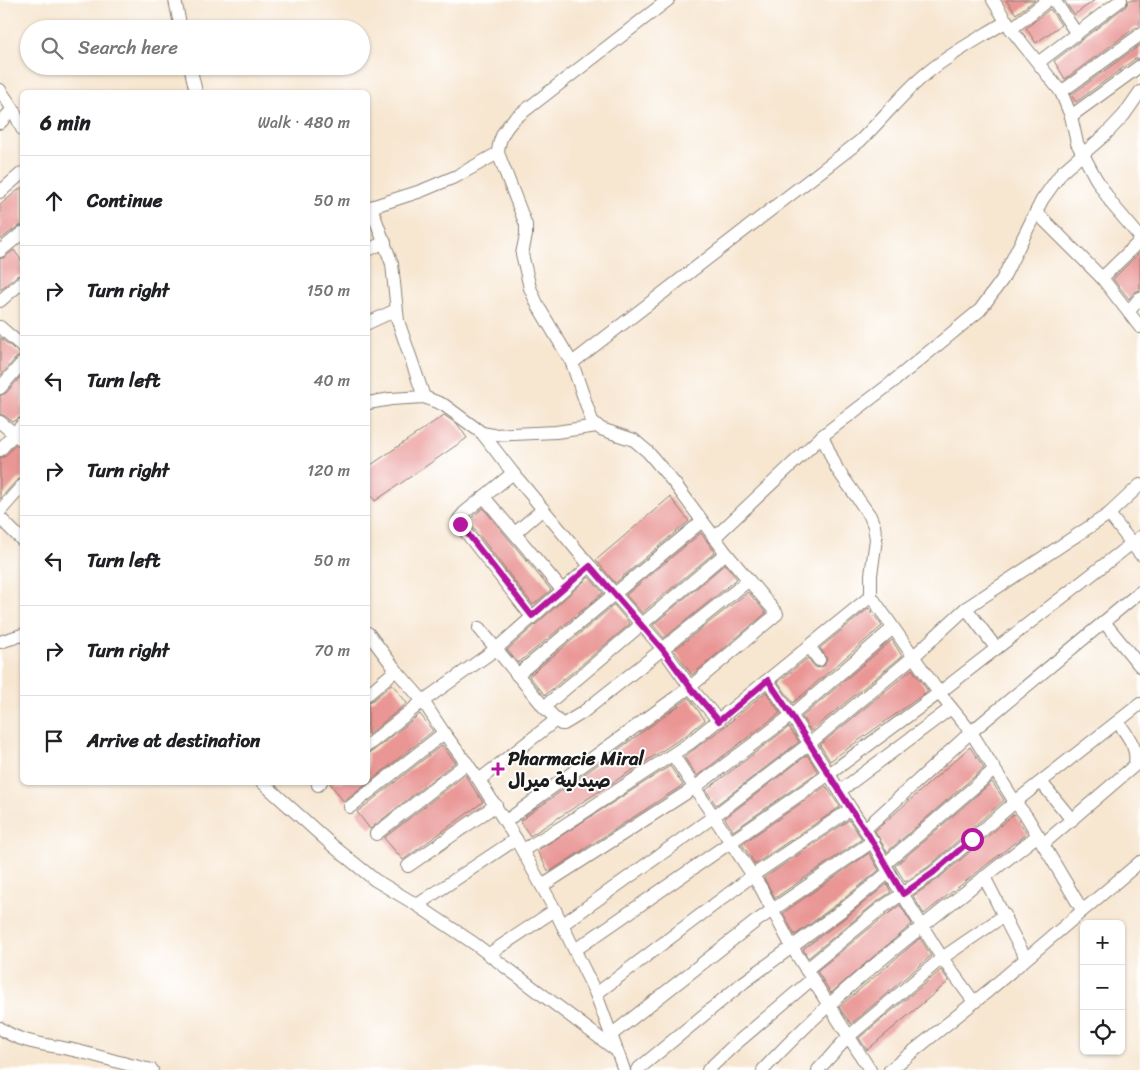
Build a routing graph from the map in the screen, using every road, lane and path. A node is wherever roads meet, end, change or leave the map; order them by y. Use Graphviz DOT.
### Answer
graph roads {
  1 [pos="175,0"];
  2 [pos="668,0"];
  3 [pos="993,0"];
  4 [pos="1048,0"];
  5 [pos="1054,0"];
  6 [pos="1121,0"];
  7 [pos="179,20"];
  8 [pos="1009,25"];
  9 [pos="1078,34"];
  10 [pos="1140,35"];
  11 [pos="1039,62"];
  12 [pos="1140,66"];
  13 [pos="192,75"];
  14 [pos="0,90"];
  15 [pos="196,90"];
  16 [pos="1061,92"];
  17 [pos="1140,92"];
  18 [pos="13,109"];
  19 [pos="1071,116"];
  20 [pos="0,123"];
  21 [pos="20,125"];
  22 [pos="498,153"];
  23 [pos="1082,153"];
  24 [pos="20,175"];
  25 [pos="0,192"];
  26 [pos="370,207"];
  27 [pos="370,209"];
  28 [pos="1036,212"];
  29 [pos="20,235"];
  30 [pos="1140,239"];
  31 [pos="385,242"];
  32 [pos="370,249"];
  33 [pos="0,251"];
  34 [pos="1102,278"];
  35 [pos="20,284"];
  36 [pos="1140,298"];
  37 [pos="0,301"];
  38 [pos="396,310"];
  39 [pos="1129,312"];
  40 [pos="370,321"];
  41 [pos="1140,326"];
  42 [pos="1,329"];
  43 [pos="20,341"];
  44 [pos="572,363"];
  45 [pos="20,366"];
  46 [pos="0,388"];
  47 [pos="424,397"];
  48 [pos="370,403"];
  49 [pos="0,422"];
  50 [pos="597,426"];
  51 [pos="20,433"];
  52 [pos="482,433"];
  53 [pos="822,436"];
  54 [pos="0,450"];
  55 [pos="513,473"];
  56 [pos="1140,485"];
  57 [pos="20,488"];
  58 [pos="484,497"];
  59 [pos="543,509"];
  60 [pos="0,511"];
  61 [pos="1109,514"];
  62 [pos="0,518"];
  63 [pos="701,522"];
  64 [pos="515,533"];
  65 [pos="20,538"];
  66 [pos="714,538"];
  67 [pos="1137,545"];
  68 [pos="726,553"];
  69 [pos="590,566"];
  70 [pos="748,581"];
  71 [pos="562,590"];
  72 [pos="1140,592"];
  73 [pos="614,594"];
  74 [pos="871,596"];
  75 [pos="966,608"];
  76 [pos="532,616"];
  77 [pos="1104,622"];
  78 [pos="641,625"];
  79 [pos="479,628"];
  80 [pos="893,628"];
  81 [pos="20,636"];
  82 [pos="0,642"];
  83 [pos="809,646"];
  84 [pos="372,648"];
  85 [pos="996,648"];
  86 [pos="496,649"];
  87 [pos="663,650"];
  88 [pos="913,657"];
  89 [pos="819,660"];
  90 [pos="1140,666"];
  91 [pos="396,670"];
  92 [pos="517,675"];
  93 [pos="768,680"];
  94 [pos="690,687"];
  95 [pos="370,692"];
  96 [pos="939,693"];
  97 [pos="423,701"];
  98 [pos="1140,704"];
  99 [pos="544,707"];
  100 [pos="951,708"];
  101 [pos="792,715"];
  102 [pos="556,720"];
  103 [pos="719,721"];
  104 [pos="1118,722"];
  105 [pos="971,732"];
  106 [pos="444,733"];
  107 [pos="370,743"];
  108 [pos="810,744"];
  109 [pos="673,755"];
  110 [pos="467,763"];
  111 [pos="994,770"];
  112 [pos="829,774"];
  113 [pos="479,780"];
  114 [pos="1041,782"];
  115 [pos="265,785"];
  116 [pos="694,788"];
  117 [pos="840,791"];
  118 [pos="1015,802"];
  119 [pos="496,805"];
  120 [pos="350,807"];
  121 [pos="851,809"];
  122 [pos="713,817"];
  123 [pos="1072,820"];
  124 [pos="506,821"];
  125 [pos="865,829"];
  126 [pos="376,834"];
  127 [pos="516,839"];
  128 [pos="1040,840"];
  129 [pos="872,841"];
  130 [pos="730,842"];
  131 [pos="523,850"];
  132 [pos="1140,862"];
  133 [pos="408,866"];
  134 [pos="887,868"];
  135 [pos="752,876"];
  136 [pos="984,878"];
  137 [pos="542,886"];
  138 [pos="903,894"];
  139 [pos="417,905"];
  140 [pos="555,910"];
  141 [pos="1082,910"];
  142 [pos="773,911"];
  143 [pos="1005,916"];
  144 [pos="563,924"];
  145 [pos="922,926"];
  146 [pos="792,947"];
  147 [pos="575,950"];
  148 [pos="489,954"];
  149 [pos="942,958"];
  150 [pos="1026,958"];
  151 [pos="809,974"];
  152 [pos="596,994"];
  153 [pos="974,1002"];
  154 [pos="828,1005"];
  155 [pos="0,1028"];
  156 [pos="611,1035"];
  157 [pos="848,1038"];
  158 [pos="617,1051"];
  159 [pos="152,1070"];
  160 [pos="624,1070"];
  161 [pos="637,1070"];
  162 [pos="708,1070"];
  163 [pos="762,1070"];
  164 [pos="818,1070"];
  165 [pos="870,1070"];
  166 [pos="890,1070"];
  1 -- 7 [label="street"];
  2 -- 22 [label="street"];
  3 -- 8 [label="street"];
  4 -- 8 [label="street"];
  5 -- 9 [label="street"];
  6 -- 9 [label="street"];
  8 -- 11 [label="street"];
  8 -- 44 [label="street"];
  9 -- 11 [label="street"];
  10 -- 16 [label="street"];
  11 -- 16 [label="street"];
  12 -- 19 [label="street"];
  13 -- 15 [label="street"];
  14 -- 18 [label="street"];
  16 -- 19 [label="street"];
  17 -- 23 [label="street"];
  18 -- 20 [label="street"];
  18 -- 21 [label="street"];
  19 -- 23 [label="street"];
  22 -- 26 [label="street"];
  22 -- 44 [label="street"];
  23 -- 28 [label="street"];
  23 -- 30 [label="street"];
  24 -- 25 [label="street"];
  27 -- 31 [label="street"];
  28 -- 34 [label="street"];
  28 -- 53 [label="street"];
  29 -- 33 [label="street"];
  30 -- 34 [label="street"];
  31 -- 32 [label="street"];
  31 -- 38 [label="street"];
  34 -- 39 [label="street"];
  35 -- 37 [label="street"];
  36 -- 39 [label="street"];
  38 -- 40 [label="street"];
  38 -- 47 [label="street"];
  39 -- 41 [label="street"];
  42 -- 43 [label="street"];
  44 -- 50 [label="street"];
  45 -- 46 [label="street"];
  47 -- 48 [label="street"];
  47 -- 52 [label="street"];
  49 -- 51 [label="street"];
  50 -- 52 [label="street"];
  50 -- 63 [label="street"];
  51 -- 54 [label="street"];
  52 -- 55 [label="street"];
  53 -- 66 [label="street"];
  53 -- 74 [label="street"];
  55 -- 58 [label="street"];
  55 -- 59 [label="street"];
  56 -- 61 [label="street"];
  57 -- 60 [label="street"];
  58 -- 64 [label="street"];
  58 -- 76 [label="street"];
  59 -- 64 [label="street"];
  59 -- 69 [label="street"];
  61 -- 67 [label="street"];
  61 -- 75 [label="street"];
  62 -- 65 [label="street"];
  63 -- 66 [label="street"];
  63 -- 73 [label="street"];
  64 -- 71 [label="street"];
  66 -- 68 [label="street"];
  67 -- 85 [label="street"];
  68 -- 70 [label="street"];
  68 -- 78 [label="street"];
  69 -- 71 [label="street"];
  69 -- 73 [label="street"];
  70 -- 87 [label="street"];
  70 -- 94 [label="street"];
  71 -- 76 [label="street"];
  72 -- 77 [label="street"];
  73 -- 78 [label="street"];
  73 -- 92 [label="street"];
  74 -- 80 [label="street"];
  74 -- 83 [label="street"];
  75 -- 85 [label="street"];
  75 -- 88 [label="street"];
  76 -- 86 [label="street"];
  77 -- 90 [label="street"];
  77 -- 105 [label="street"];
  78 -- 87 [label="street"];
  78 -- 99 [label="street"];
  79 -- 86 [label="street"];
  80 -- 88 [label="street"];
  80 -- 101 [label="street"];
  81 -- 82 [label="street"];
  83 -- 89 [label="street"];
  83 -- 93 [label="street"];
  84 -- 91 [label="street"];
  85 -- 96 [label="street"];
  86 -- 92 [label="street"];
  86 -- 97 [label="street"];
  87 -- 94 [label="street"];
  87 -- 102 [label="street"];
  88 -- 96 [label="street"];
  88 -- 108 [label="street"];
  91 -- 95 [label="street"];
  91 -- 97 [label="street"];
  92 -- 99 [label="street"];
  93 -- 101 [label="street"];
  93 -- 103 [label="street"];
  94 -- 103 [label="street"];
  94 -- 124 [label="street"];
  96 -- 100 [label="street"];
  96 -- 112 [label="street"];
  97 -- 106 [label="street"];
  97 -- 107 [label="street"];
  98 -- 104 [label="street"];
  99 -- 102 [label="street"];
  100 -- 105 [label="street"];
  100 -- 117 [label="street"];
  101 -- 108 [label="street"];
  101 -- 116 [label="street"];
  102 -- 113 [label="street"];
  103 -- 109 [label="street"];
  104 -- 114 [label="street"];
  104 -- 123 [label="street"];
  105 -- 111 [label="street"];
  105 -- 125 [label="street"];
  106 -- 110 [label="street"];
  106 -- 120 [label="street"];
  108 -- 112 [label="street"];
  108 -- 122 [label="street"];
  109 -- 116 [label="street"];
  109 -- 131 [label="street"];
  110 -- 113 [label="street"];
  110 -- 126 [label="street"];
  111 -- 118 [label="street"];
  111 -- 134 [label="street"];
  112 -- 117 [label="street"];
  112 -- 130 [label="street"];
  113 -- 119 [label="street"];
  114 -- 118 [label="street"];
  114 -- 123 [label="street"];
  115 -- 139 [label="street"];
  116 -- 122 [label="street"];
  116 -- 137 [label="street"];
  117 -- 121 [label="street"];
  118 -- 128 [label="street"];
  118 -- 138 [label="street"];
  119 -- 124 [label="street"];
  119 -- 133 [label="street"];
  121 -- 125 [label="street"];
  121 -- 135 [label="street"];
  122 -- 130 [label="street"];
  122 -- 144 [label="street"];
  123 -- 128 [label="street"];
  124 -- 127 [label="street"];
  125 -- 129 [label="street"];
  127 -- 131 [label="street"];
  127 -- 139 [label="street"];
  128 -- 136 [label="street"];
  128 -- 141 [label="street"];
  129 -- 134 [label="street"];
  129 -- 142 [label="street"];
  130 -- 135 [label="street"];
  130 -- 147 [label="street"];
  131 -- 137 [label="street"];
  132 -- 141 [label="street"];
  134 -- 138 [label="street"];
  134 -- 146 [label="street"];
  135 -- 142 [label="street"];
  135 -- 152 [label="street"];
  136 -- 143 [label="street"];
  136 -- 145 [label="street"];
  137 -- 140 [label="street"];
  138 -- 145 [label="street"];
  138 -- 151 [label="street"];
  139 -- 148 [label="street"];
  140 -- 144 [label="street"];
  140 -- 148 [label="street"];
  141 -- 150 [label="street"];
  142 -- 146 [label="street"];
  142 -- 156 [label="street"];
  143 -- 149 [label="street"];
  143 -- 150 [label="street"];
  144 -- 147 [label="street"];
  145 -- 149 [label="street"];
  145 -- 154 [label="street"];
  146 -- 151 [label="street"];
  146 -- 161 [label="street"];
  147 -- 152 [label="street"];
  148 -- 158 [label="street"];
  149 -- 153 [label="street"];
  149 -- 157 [label="street"];
  150 -- 153 [label="street"];
  151 -- 154 [label="street"];
  151 -- 162 [label="street"];
  152 -- 156 [label="street"];
  153 -- 166 [label="street"];
  154 -- 157 [label="street"];
  154 -- 163 [label="street"];
  155 -- 159 [label="street"];
  156 -- 158 [label="street"];
  157 -- 164 [label="street"];
  157 -- 165 [label="street"];
  158 -- 160 [label="street"];
}
